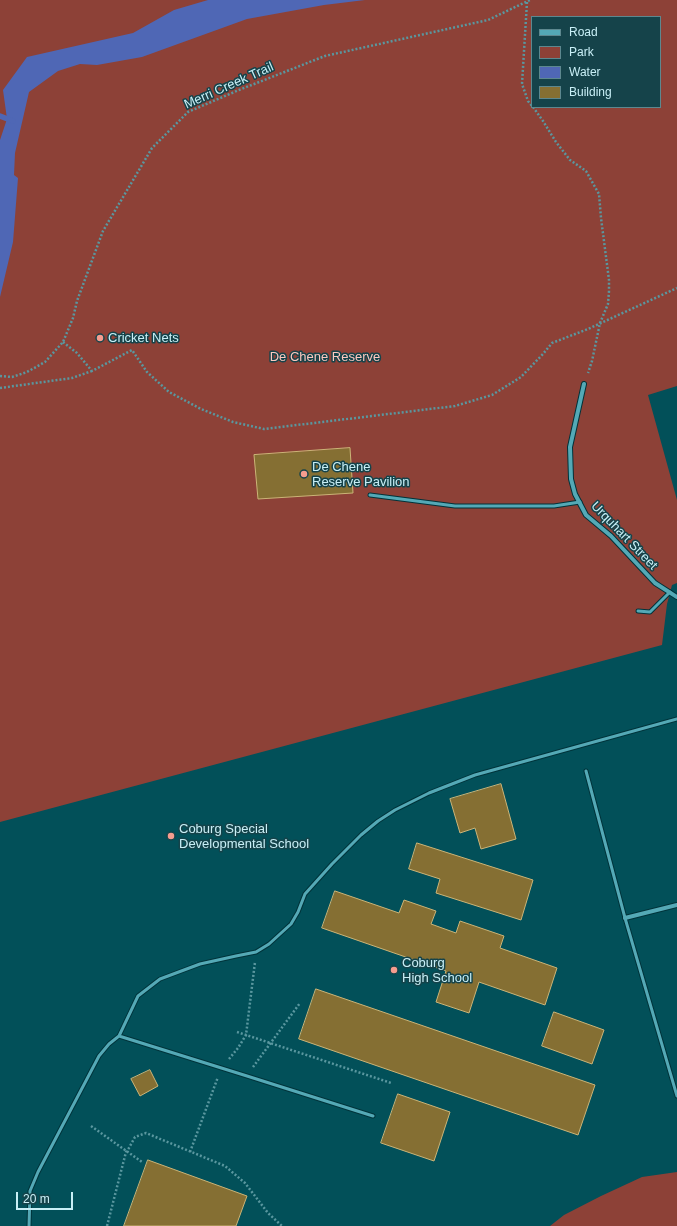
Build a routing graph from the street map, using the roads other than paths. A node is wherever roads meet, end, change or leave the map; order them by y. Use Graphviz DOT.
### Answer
graph roads {
  1 [pos="584,384"];
  2 [pos="370,495"];
  3 [pos="580,502"];
  4 [pos="670,592"];
  5 [pos="677,597"];
  6 [pos="638,611"];
  7 [pos="677,719"];
  8 [pos="586,771"];
  9 [pos="677,905"];
  10 [pos="625,918"];
  11 [pos="119,1036"];
  12 [pos="677,1096"];
  13 [pos="373,1116"];
  14 [pos="29,1226"];
  1 -- 3 [label="street, Urquhart Street"];
  2 -- 3 [label="lane"];
  3 -- 4 [label="street, Urquhart Street"];
  4 -- 5 [label="street, Urquhart Street"];
  4 -- 6 [label="lane"];
  7 -- 11 [label="lane"];
  8 -- 10 [label="lane"];
  9 -- 10 [label="street"];
  10 -- 12 [label="lane"];
  11 -- 13 [label="lane"];
  11 -- 14 [label="lane"];
}
